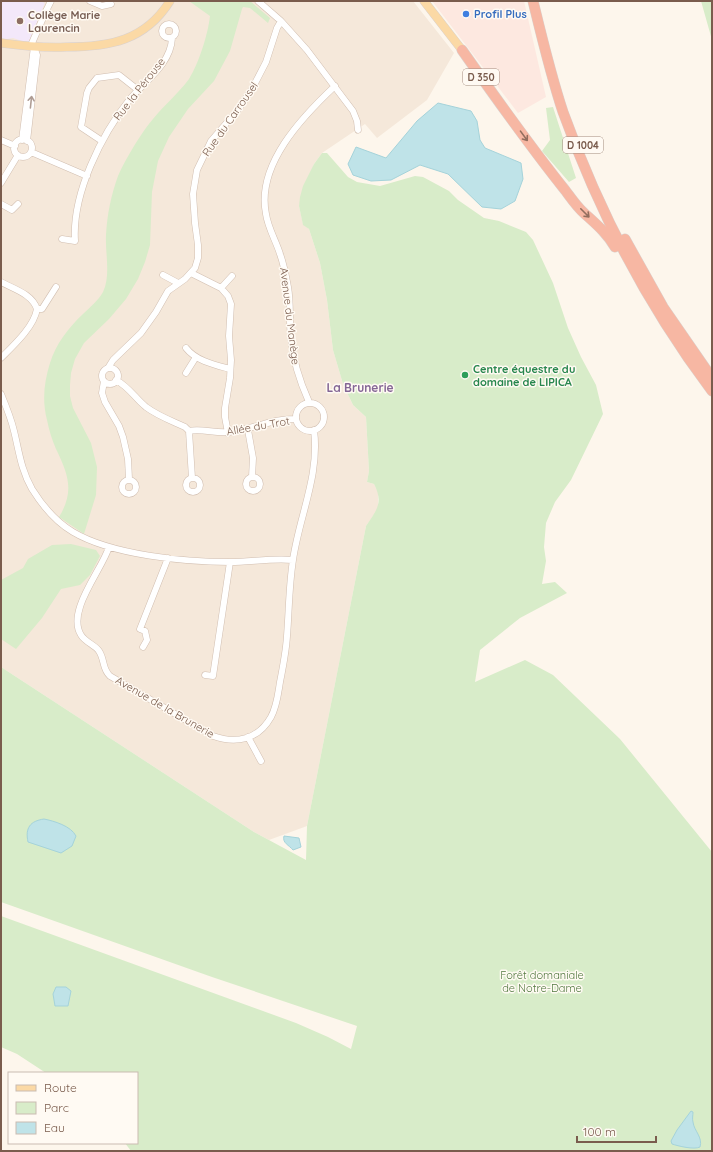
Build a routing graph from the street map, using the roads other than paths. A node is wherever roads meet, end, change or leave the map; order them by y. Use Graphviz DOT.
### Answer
graph roads {
  1 [pos="51,1"];
  2 [pos="90,1"];
  3 [pos="170,1"];
  4 [pos="258,1"];
  5 [pos="424,1"];
  6 [pos="533,1"];
  7 [pos="539,1"];
  8 [pos="111,4"];
  9 [pos="281,21"];
  10 [pos="172,38"];
  11 [pos="1,43"];
  12 [pos="34,47"];
  13 [pos="462,50"];
  14 [pos="335,86"];
  15 [pos="138,90"];
  16 [pos="358,130"];
  17 [pos="1,140"];
  18 [pos="24,140"];
  19 [pos="102,141"];
  20 [pos="15,146"];
  21 [pos="31,152"];
  22 [pos="18,155"];
  23 [pos="87,176"];
  24 [pos="1,183"];
  25 [pos="1,204"];
  26 [pos="18,204"];
  27 [pos="62,239"];
  28 [pos="628,261"];
  29 [pos="191,273"];
  30 [pos="163,275"];
  31 [pos="232,276"];
  32 [pos="1,282"];
  33 [pos="178,283"];
  34 [pos="56,287"];
  35 [pos="221,288"];
  36 [pos="37,309"];
  37 [pos="186,348"];
  38 [pos="196,357"];
  39 [pos="1,358"];
  40 [pos="108,368"];
  41 [pos="230,369"];
  42 [pos="186,373"];
  43 [pos="712,378"];
  44 [pos="116,380"];
  45 [pos="104,381"];
  46 [pos="712,391"];
  47 [pos="1,394"];
  48 [pos="309,402"];
  49 [pos="3,406"];
  50 [pos="296,419"];
  51 [pos="248,430"];
  52 [pos="314,430"];
  53 [pos="189,431"];
  54 [pos="228,432"];
  55 [pos="252,477"];
  56 [pos="192,478"];
  57 [pos="129,480"];
  58 [pos="109,547"];
  59 [pos="168,558"];
  60 [pos="293,560"];
  61 [pos="230,562"];
  62 [pos="143,647"];
  63 [pos="205,675"];
  64 [pos="248,737"];
  65 [pos="261,761"];
  1 -- 12 [label="street"];
  2 -- 8 [label="street"];
  3 -- 12 [label="main road"];
  4 -- 9 [label="street"];
  5 -- 13 [label="main road, D 350"];
  6 -- 28 [label="highway, D 1004"];
  7 -- 43 [label="highway, D 1004"];
  9 -- 14 [label="street"];
  9 -- 29 [label="street, Rue du Carrousel"];
  10 -- 15 [label="street, Rue la Pérouse"];
  11 -- 12 [label="main road"];
  12 -- 18 [label="street"];
  13 -- 28 [label="highway, D 350, one-way"];
  14 -- 16 [label="street"];
  14 -- 48 [label="street, Avenue du Manège"];
  15 -- 19 [label="street, Rue la Pérouse"];
  15 -- 19 [label="street"];
  17 -- 20 [label="street"];
  18 -- 20 [label="street"];
  18 -- 21 [label="street"];
  19 -- 23 [label="street, Rue la Pérouse"];
  20 -- 22 [label="street"];
  21 -- 22 [label="street"];
  21 -- 23 [label="street"];
  22 -- 24 [label="street"];
  23 -- 27 [label="street, Rue la Pérouse"];
  25 -- 26 [label="street"];
  28 -- 46 [label="highway, D 1004"];
  29 -- 33 [label="street"];
  29 -- 35 [label="street"];
  30 -- 33 [label="street"];
  31 -- 35 [label="street"];
  32 -- 36 [label="street"];
  33 -- 40 [label="street"];
  34 -- 36 [label="street"];
  35 -- 41 [label="street"];
  36 -- 39 [label="street"];
  37 -- 38 [label="street"];
  38 -- 41 [label="street"];
  38 -- 42 [label="street"];
  40 -- 44 [label="street"];
  40 -- 45 [label="street"];
  41 -- 54 [label="street"];
  44 -- 45 [label="street"];
  44 -- 53 [label="street"];
  45 -- 57 [label="street"];
  47 -- 49 [label="street"];
  48 -- 50 [label="street"];
  48 -- 52 [label="street"];
  49 -- 58 [label="street"];
  50 -- 51 [label="street, Allée du Trot"];
  50 -- 52 [label="street"];
  51 -- 54 [label="street, Allée du Trot"];
  51 -- 55 [label="street"];
  52 -- 60 [label="street, Avenue de la Brunerie"];
  53 -- 54 [label="street, Allée du Trot"];
  53 -- 56 [label="street"];
  58 -- 59 [label="street"];
  58 -- 64 [label="street, Avenue de la Brunerie"];
  59 -- 61 [label="street"];
  59 -- 62 [label="street"];
  60 -- 61 [label="street"];
  60 -- 64 [label="street, Avenue de la Brunerie"];
  61 -- 63 [label="street"];
  64 -- 65 [label="street"];
}
